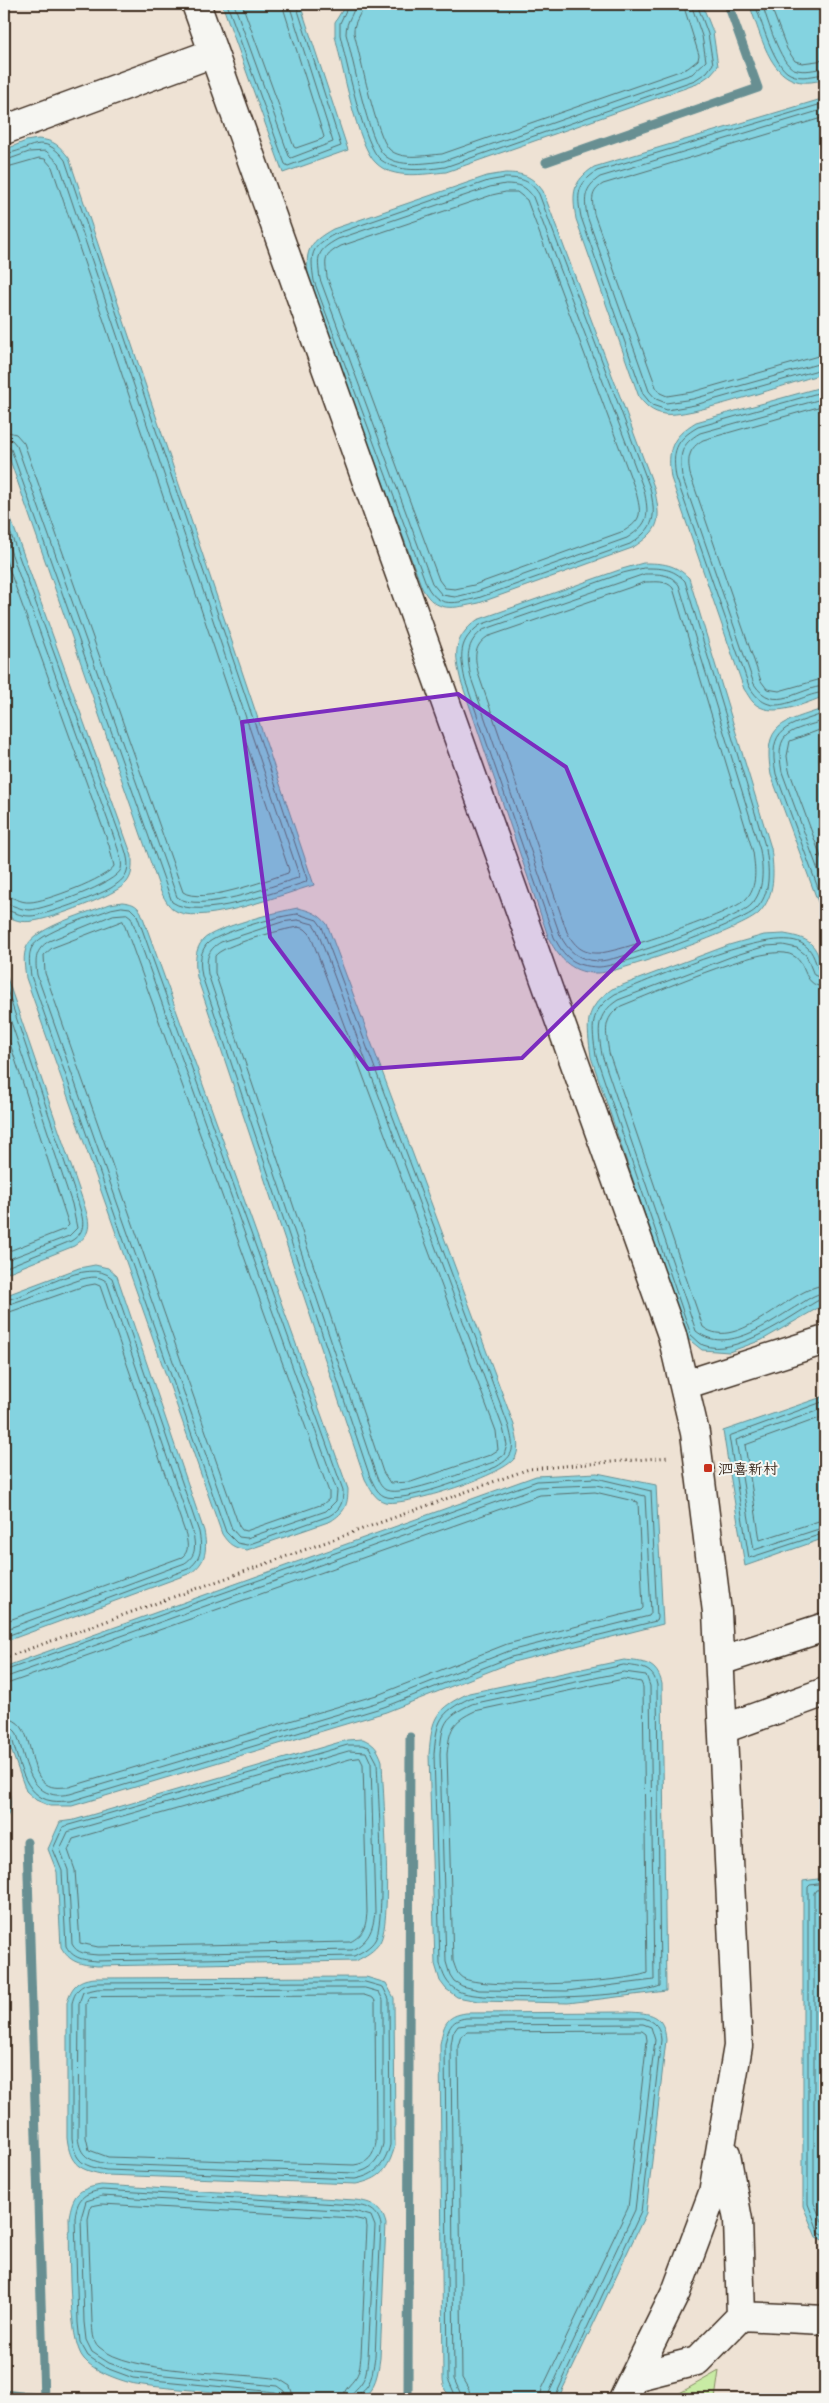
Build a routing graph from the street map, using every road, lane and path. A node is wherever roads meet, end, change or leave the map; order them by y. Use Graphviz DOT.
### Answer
graph roads {
  1 [pos="196,4"];
  2 [pos="213,53"];
  3 [pos="4,130"];
  4 [pos="825,1340"];
  5 [pos="684,1385"];
  6 [pos="698,1455"];
  7 [pos="825,1627"];
  8 [pos="4,1658"];
  9 [pos="720,1661"];
  10 [pos="825,1692"];
  11 [pos="723,1729"];
  12 [pos="723,2133"];
  13 [pos="741,2316"];
  14 [pos="825,2320"];
  15 [pos="628,2388"];
  1 -- 2 [label="street"];
  2 -- 3 [label="street"];
  2 -- 5 [label="street"];
  4 -- 5 [label="street"];
  5 -- 6 [label="street"];
  6 -- 8 [label="path"];
  6 -- 9 [label="street"];
  7 -- 9 [label="street"];
  9 -- 11 [label="street"];
  10 -- 11 [label="street"];
  11 -- 12 [label="street"];
  12 -- 13 [label="street"];
  12 -- 15 [label="street"];
  13 -- 14 [label="street"];
  13 -- 15 [label="street"];
}
